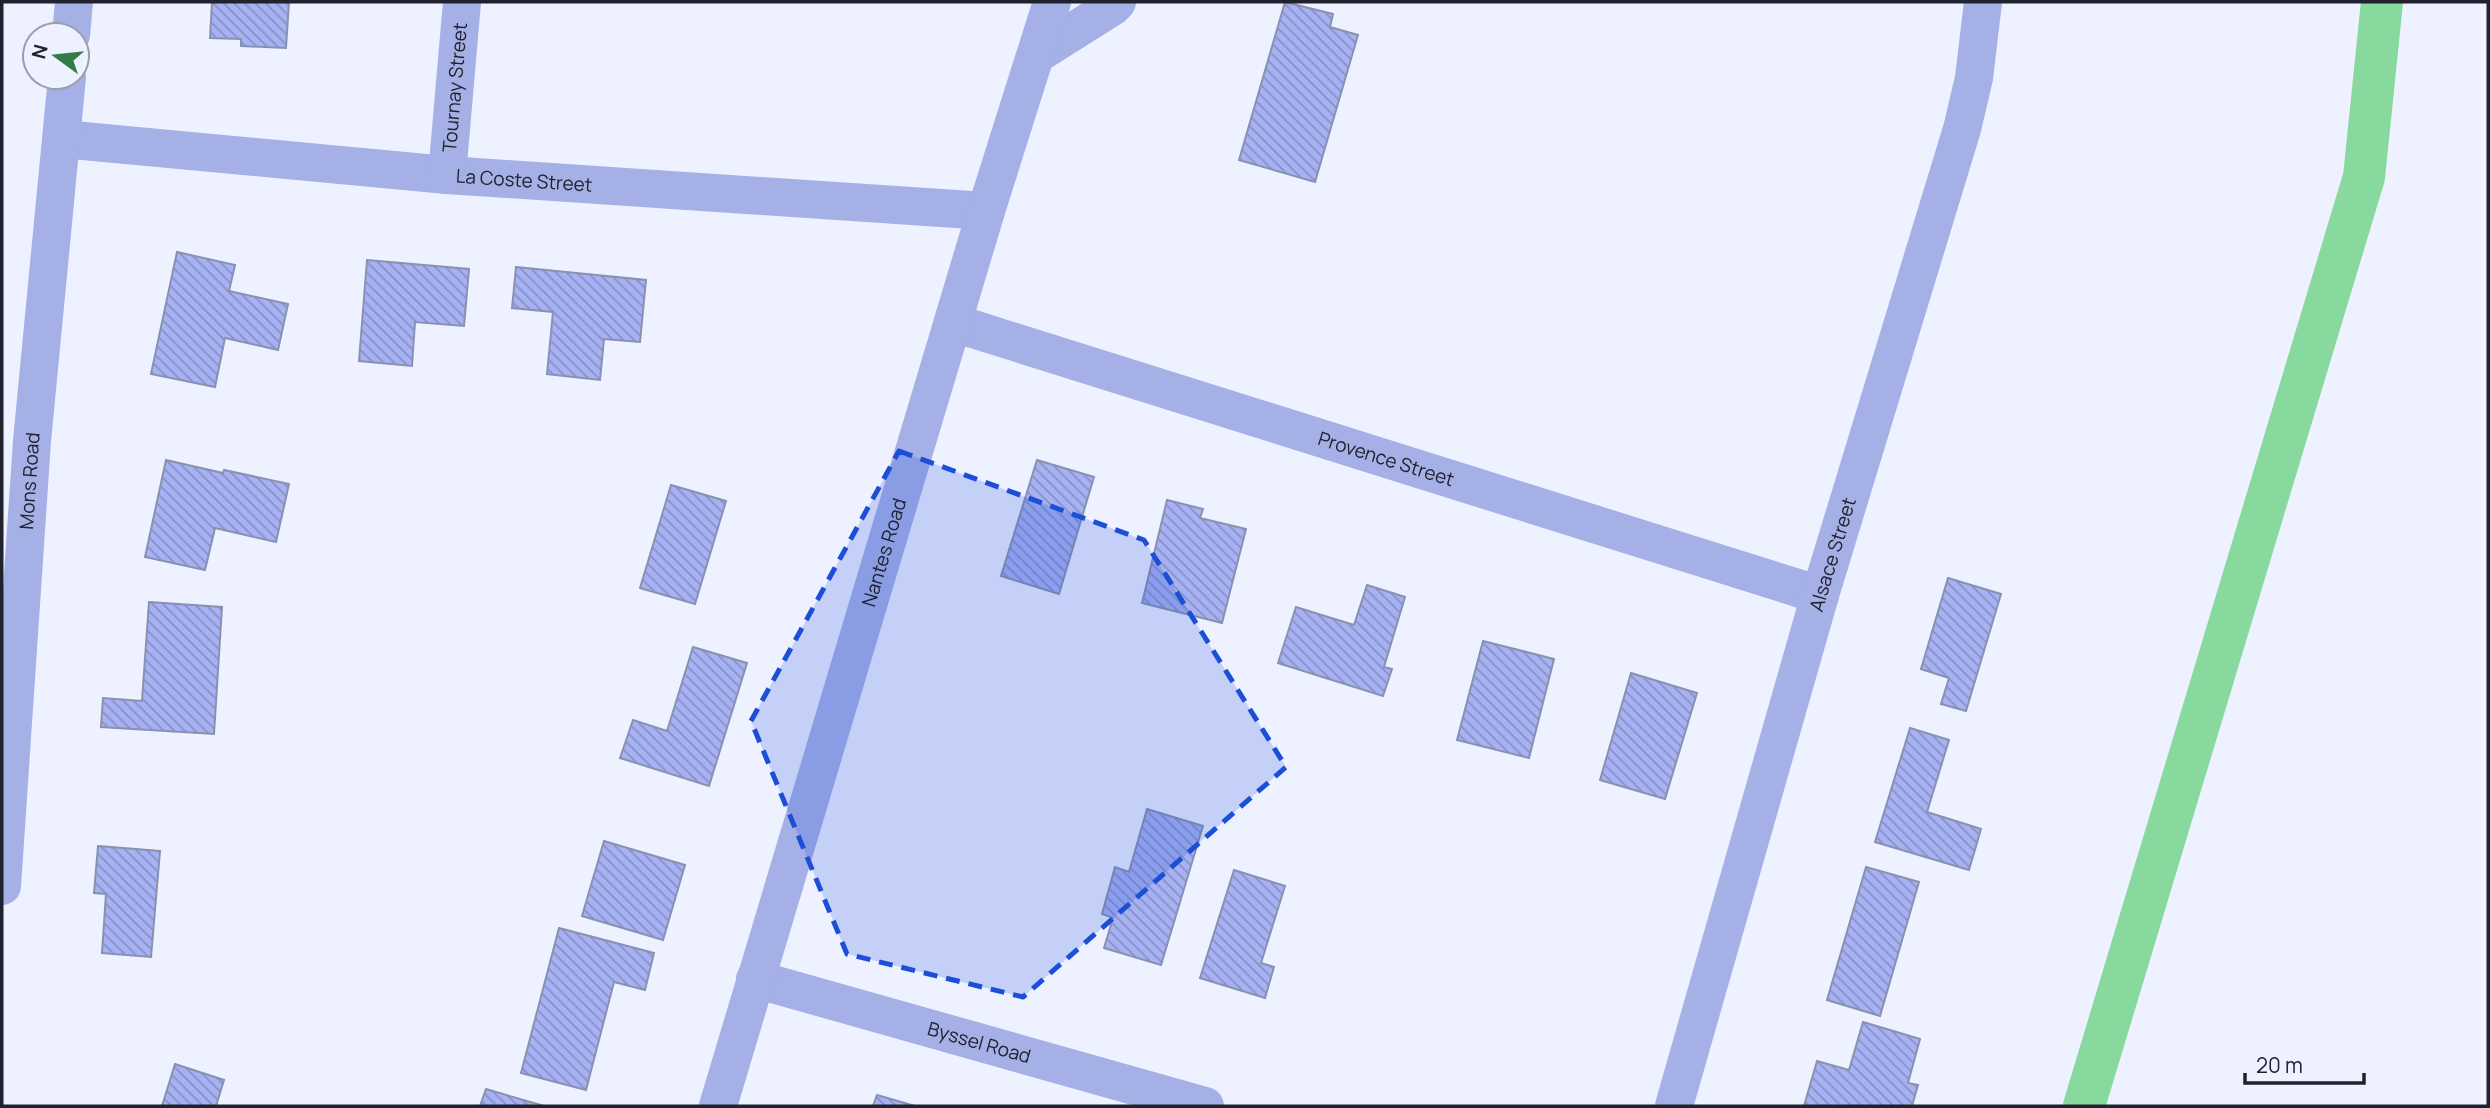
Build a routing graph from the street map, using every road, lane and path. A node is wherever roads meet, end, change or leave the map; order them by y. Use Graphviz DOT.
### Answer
graph roads {
  1 [pos="74,2"];
  2 [pos="462,2"];
  3 [pos="1052,2"];
  4 [pos="1117,2"];
  5 [pos="1983,2"];
  6 [pos="72,21"];
  7 [pos="1037,55"];
  8 [pos="66,91"];
  9 [pos="62,139"];
  10 [pos="447,175"];
  11 [pos="986,211"];
  12 [pos="954,323"];
  13 [pos="17,440"];
  14 [pos="1820,595"];
  15 [pos="2,886"];
  16 [pos="755,979"];
  17 [pos="718,1106"];
  18 [pos="1205,1106"];
  19 [pos="1674,1106"];
  1 -- 6 [label="street"];
  2 -- 10 [label="street, Tournay Street"];
  3 -- 7 [label="street, Nantes Road"];
  4 -- 7 [label="street"];
  5 -- 14 [label="street, Alsace Street"];
  7 -- 11 [label="street, Nantes Road"];
  8 -- 9 [label="street, Mons Road"];
  9 -- 10 [label="street, La Coste Street"];
  9 -- 13 [label="street, Mons Road"];
  10 -- 11 [label="street, La Coste Street"];
  11 -- 12 [label="street, Nantes Road"];
  12 -- 14 [label="street, Provence Street"];
  12 -- 16 [label="street, Nantes Road"];
  13 -- 15 [label="street, Mons Road"];
  14 -- 19 [label="street, Alsace Street"];
  16 -- 17 [label="street, Nantes Road"];
  16 -- 18 [label="street, Byssel Road"];
}
